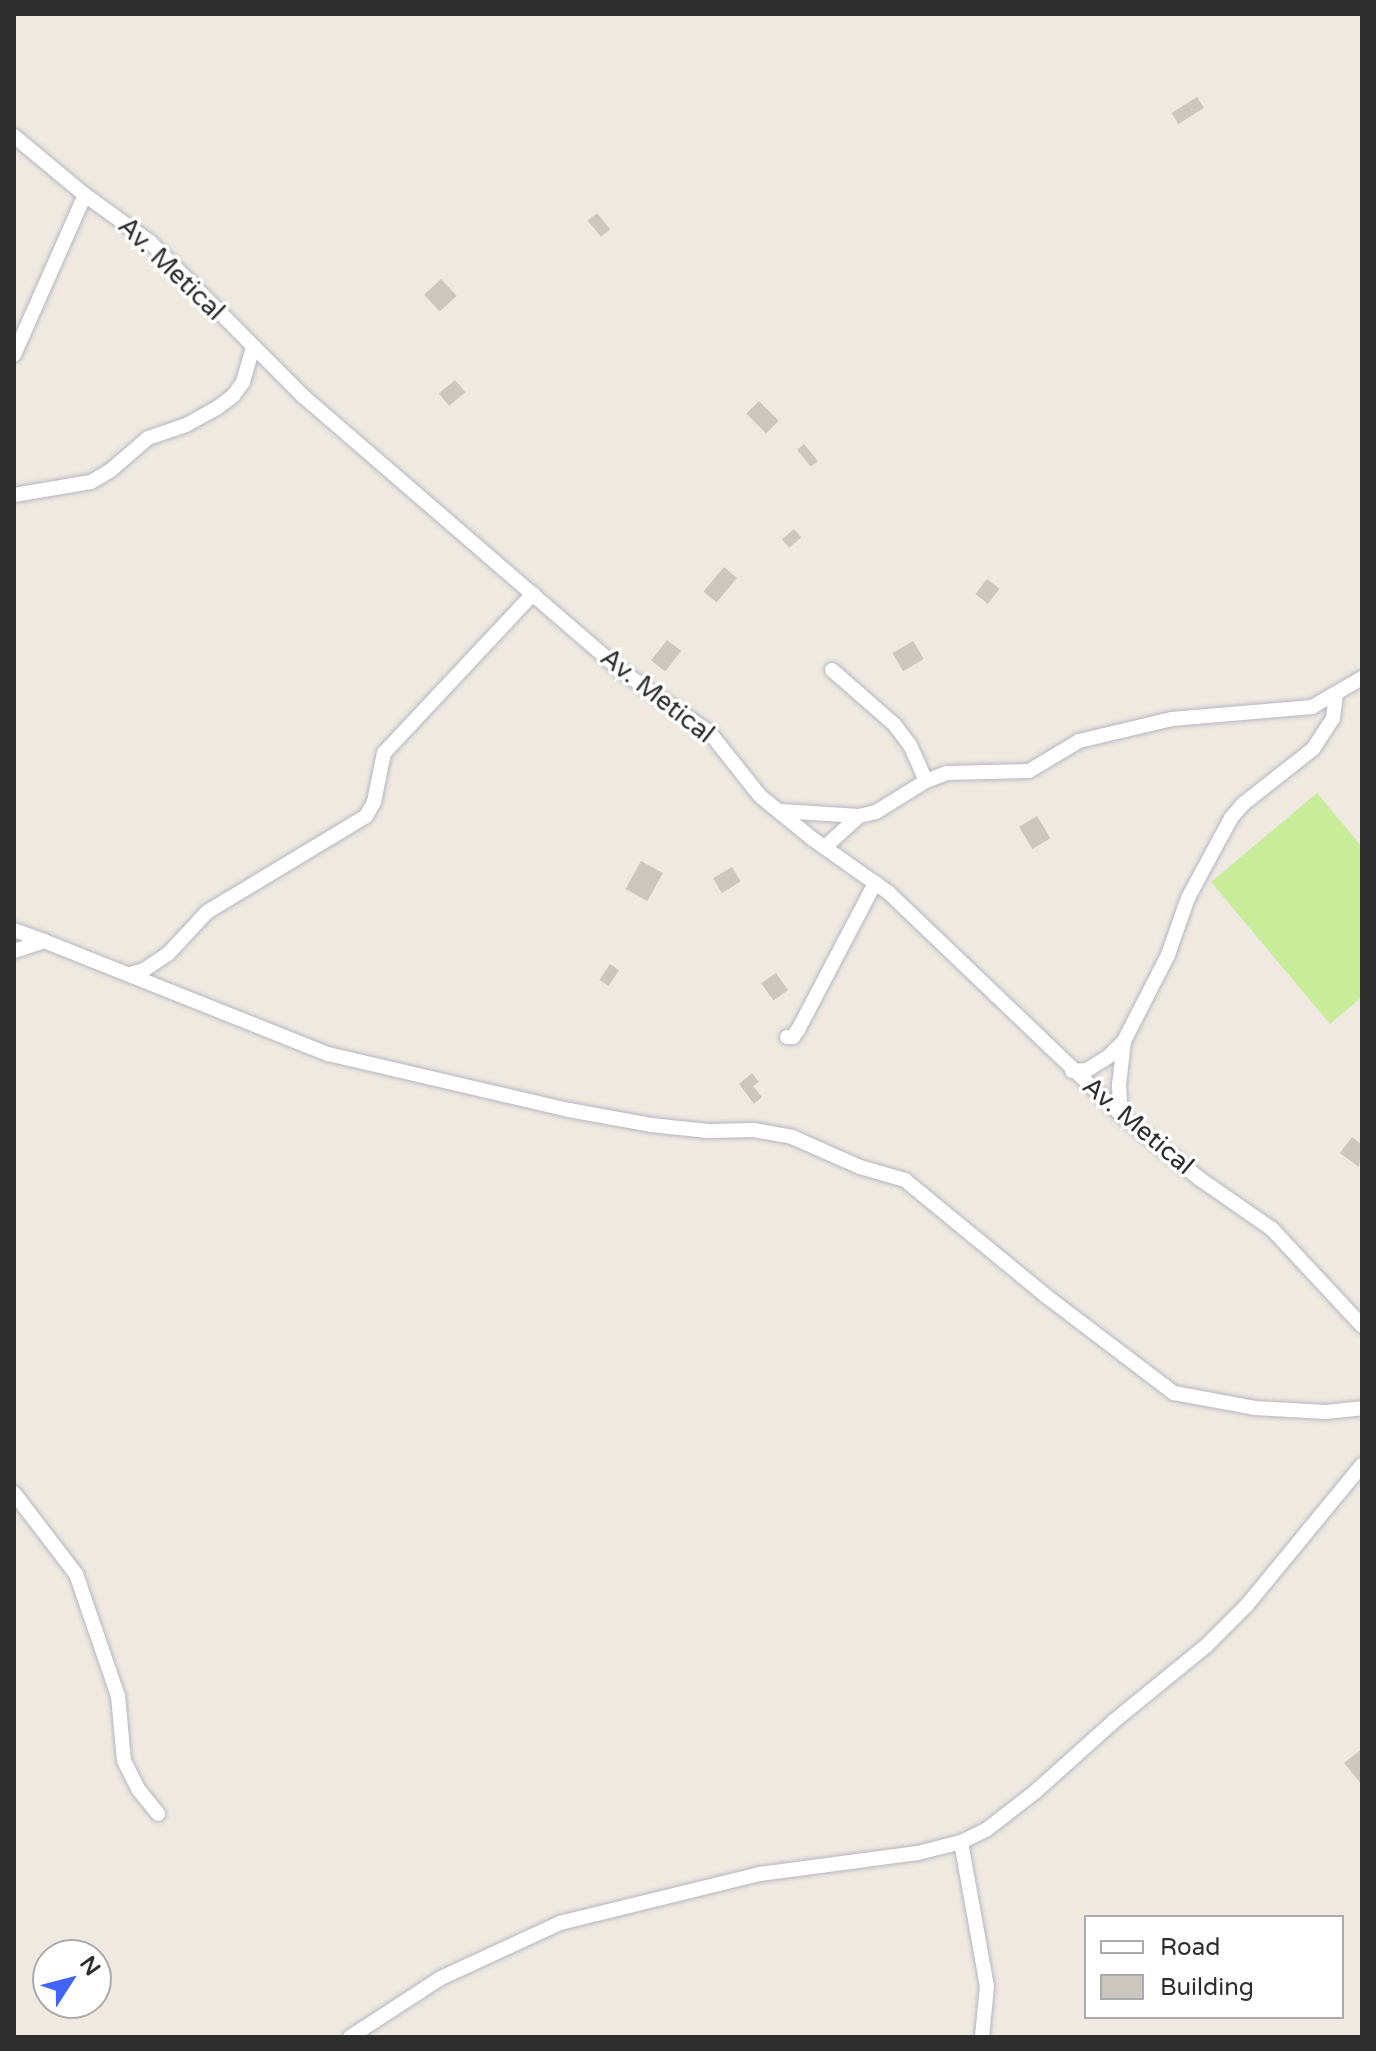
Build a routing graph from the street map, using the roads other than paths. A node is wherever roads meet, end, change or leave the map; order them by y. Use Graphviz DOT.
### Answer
graph roads {
  1 [pos="14,136"];
  2 [pos="85,195"];
  3 [pos="253,348"];
  4 [pos="14,355"];
  5 [pos="14,495"];
  6 [pos="533,594"];
  7 [pos="832,670"];
  8 [pos="1362,678"];
  9 [pos="1336,695"];
  10 [pos="926,781"];
  11 [pos="781,811"];
  12 [pos="859,816"];
  13 [pos="848,829"];
  14 [pos="825,847"];
  15 [pos="844,862"];
  16 [pos="875,883"];
  17 [pos="14,930"];
  18 [pos="44,941"];
  19 [pos="14,951"];
  20 [pos="130,974"];
  21 [pos="787,1037"];
  22 [pos="1124,1041"];
  23 [pos="1072,1071"];
  24 [pos="1121,1115"];
  25 [pos="1362,1326"];
  26 [pos="1362,1408"];
  27 [pos="1362,1465"];
  28 [pos="14,1493"];
  29 [pos="158,1814"];
  30 [pos="961,1842"];
  31 [pos="350,2037"];
  32 [pos="982,2037"];
  1 -- 2 [label="street, Av. Metical"];
  2 -- 3 [label="street, Av. Metical"];
  2 -- 4 [label="street"];
  3 -- 5 [label="street"];
  3 -- 6 [label="street, Av. Metical"];
  6 -- 11 [label="street, Av. Metical"];
  6 -- 20 [label="street"];
  7 -- 10 [label="street"];
  8 -- 9 [label="street"];
  9 -- 10 [label="street"];
  9 -- 22 [label="street"];
  10 -- 12 [label="street"];
  11 -- 12 [label="street"];
  11 -- 14 [label="street, Av. Metical"];
  12 -- 13 [label="street"];
  13 -- 14 [label="street"];
  13 -- 15 [label="street"];
  14 -- 15 [label="street, Av. Metical"];
  15 -- 16 [label="street, Av. Metical"];
  16 -- 21 [label="street"];
  16 -- 23 [label="street, Av. Metical"];
  17 -- 18 [label="street"];
  18 -- 19 [label="street"];
  18 -- 20 [label="street"];
  20 -- 26 [label="street"];
  22 -- 23 [label="street"];
  22 -- 24 [label="street"];
  23 -- 24 [label="street, Av. Metical"];
  24 -- 25 [label="street, Av. Metical"];
  27 -- 30 [label="street"];
  28 -- 29 [label="street"];
  30 -- 31 [label="street"];
  30 -- 32 [label="street"];
}
